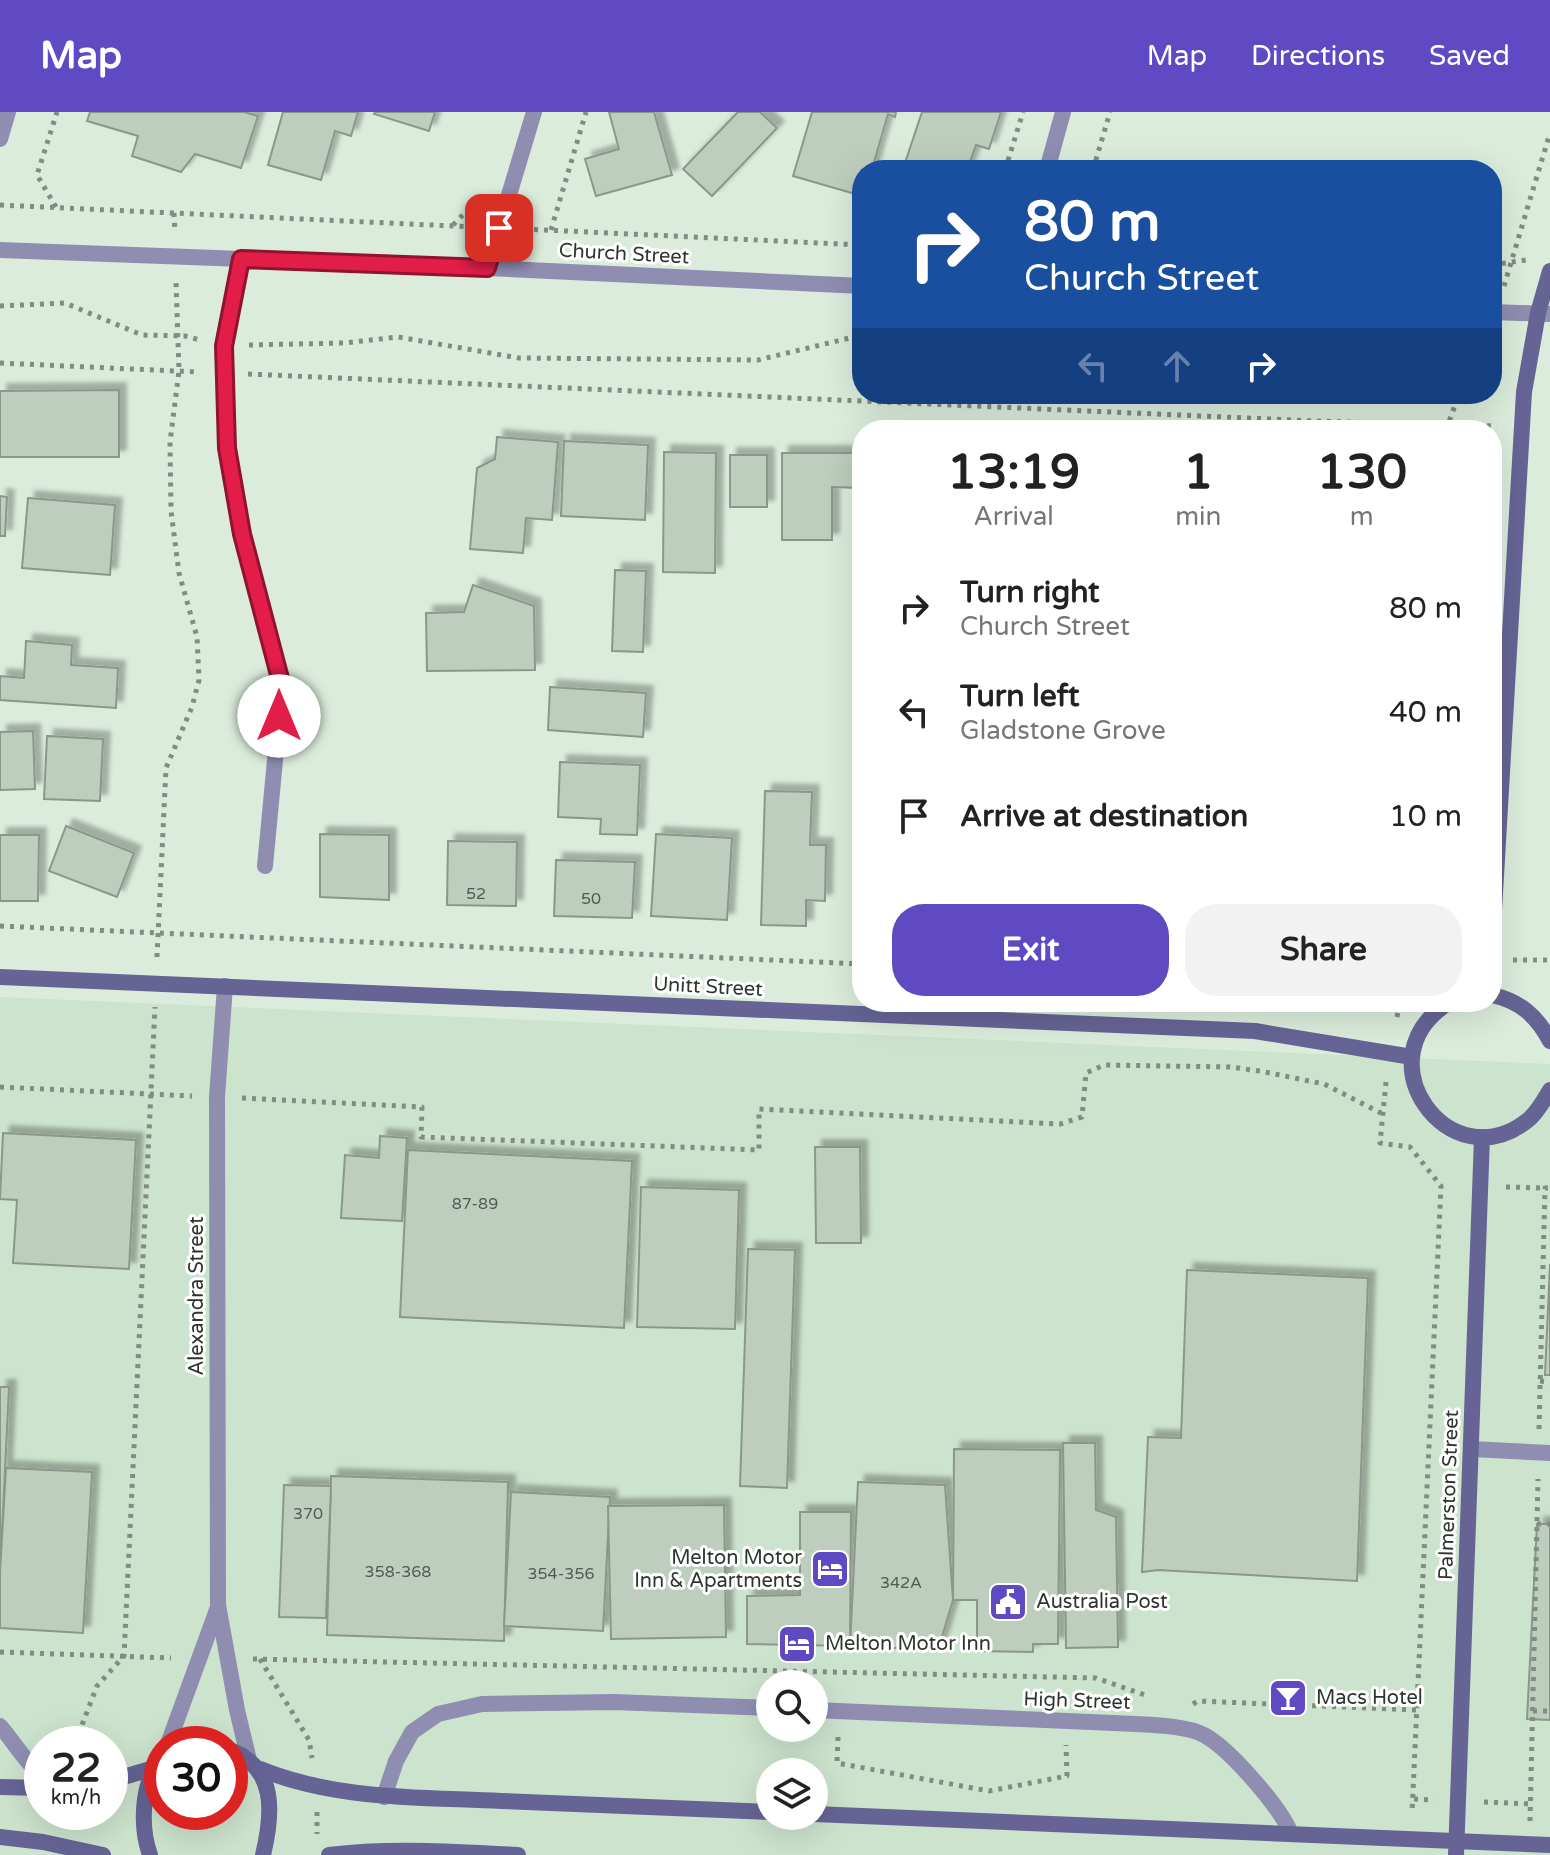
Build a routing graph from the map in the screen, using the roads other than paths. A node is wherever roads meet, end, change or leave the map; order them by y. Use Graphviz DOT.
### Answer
graph roads {
  1 [pos="8,112"];
  2 [pos="534,112"];
  3 [pos="1063,112"];
  4 [pos="0,139"];
  5 [pos="1050,160"];
  6 [pos="0,250"];
  7 [pos="241,259"];
  8 [pos="487,268"];
  9 [pos="1550,271"];
  10 [pos="852,286"];
  11 [pos="1502,312"];
  12 [pos="1544,314"];
  13 [pos="1502,772"];
  14 [pos="265,866"];
  15 [pos="0,977"];
  16 [pos="225,986"];
  17 [pos="1502,997"];
  18 [pos="1435,1012"];
  19 [pos="1550,1041"];
  20 [pos="1412,1057"];
  21 [pos="1550,1090"];
  22 [pos="1482,1137"];
  23 [pos="1471,1449"];
  24 [pos="1544,1452"];
  25 [pos="218,1605"];
  26 [pos="756,1708"];
  27 [pos="828,1711"];
  28 [pos="0,1726"];
  29 [pos="174,1726"];
  30 [pos="24,1758"];
  31 [pos="248,1761"];
  32 [pos="254,1765"];
  33 [pos="0,1787"];
  34 [pos="24,1788"];
  35 [pos="384,1797"];
  36 [pos="756,1811"];
  37 [pos="828,1815"];
  38 [pos="144,1830"];
  39 [pos="1291,1834"];
  40 [pos="0,1837"];
  41 [pos="1550,1845"];
  42 [pos="1456,1848"];
  43 [pos="417,1853"];
  44 [pos="103,1855"];
  45 [pos="150,1855"];
  46 [pos="263,1855"];
  47 [pos="329,1855"];
  48 [pos="518,1855"];
  1 -- 4 [label="street"];
  2 -- 8 [label="street"];
  3 -- 5 [label="street"];
  6 -- 7 [label="street, Church Street"];
  7 -- 8 [label="street, Church Street"];
  7 -- 14 [label="street"];
  8 -- 10 [label="street, Church Street"];
  9 -- 12 [label="street"];
  11 -- 12 [label="street"];
  12 -- 13 [label="street"];
  15 -- 16 [label="street, Unitt Street"];
  16 -- 20 [label="street, Unitt Street"];
  16 -- 25 [label="street, Alexandra Street"];
  17 -- 19 [label="street"];
  18 -- 20 [label="street"];
  20 -- 22 [label="street"];
  21 -- 22 [label="street"];
  22 -- 23 [label="street, Palmerston Street"];
  23 -- 24 [label="street"];
  23 -- 42 [label="street, Palmerston Street"];
  25 -- 29 [label="street, Alexandra Street"];
  25 -- 32 [label="street, Alexandra Street"];
  26 -- 35 [label="street"];
  27 -- 39 [label="street, High Street"];
  28 -- 30 [label="street"];
  31 -- 32 [label="street"];
  32 -- 35 [label="street"];
  32 -- 46 [label="street"];
  33 -- 34 [label="street"];
  35 -- 36 [label="street"];
  37 -- 39 [label="street"];
  38 -- 45 [label="street"];
  39 -- 42 [label="street"];
  40 -- 44 [label="street"];
  41 -- 42 [label="street"];
  43 -- 47 [label="street"];
  43 -- 48 [label="street"];
}
